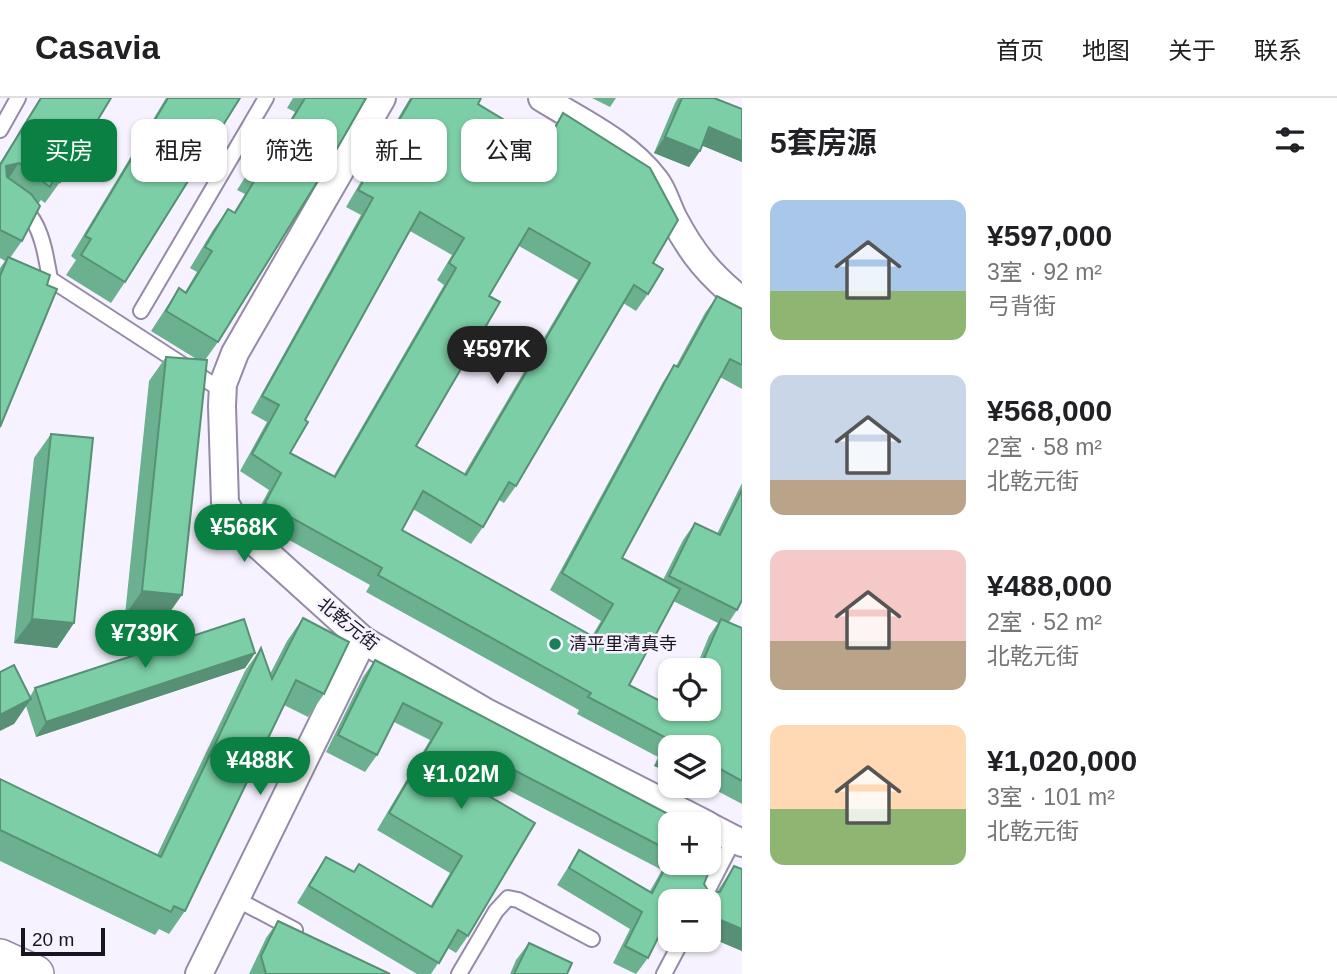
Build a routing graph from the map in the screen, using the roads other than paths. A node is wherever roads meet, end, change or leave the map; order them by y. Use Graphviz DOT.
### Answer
graph roads {
  1 [pos="18,98"];
  2 [pos="266,98"];
  3 [pos="382,98"];
  4 [pos="542,98"];
  5 [pos="0,130"];
  6 [pos="0,192"];
  7 [pos="742,301"];
  8 [pos="141,311"];
  9 [pos="223,391"];
  10 [pos="363,640"];
  11 [pos="682,812"];
  12 [pos="721,832"];
  13 [pos="738,841"];
  14 [pos="709,889"];
  15 [pos="236,899"];
  16 [pos="308,936"];
  17 [pos="592,939"];
  18 [pos="676,952"];
  19 [pos="199,974"];
  20 [pos="458,974"];
  21 [pos="664,974"];
  1 -- 5 [label="lane"];
  2 -- 8 [label="lane"];
  3 -- 9 [label="street, 北乾元街"];
  4 -- 7 [label="street"];
  6 -- 9 [label="lane"];
  9 -- 10 [label="street, 北乾元街"];
  10 -- 11 [label="street, 北乾元街"];
  10 -- 15 [label="street"];
  12 -- 13 [label="street, 北乾元街"];
  13 -- 14 [label="lane"];
  15 -- 16 [label="lane"];
  15 -- 19 [label="street"];
  17 -- 20 [label="lane"];
  18 -- 21 [label="lane"];
}
